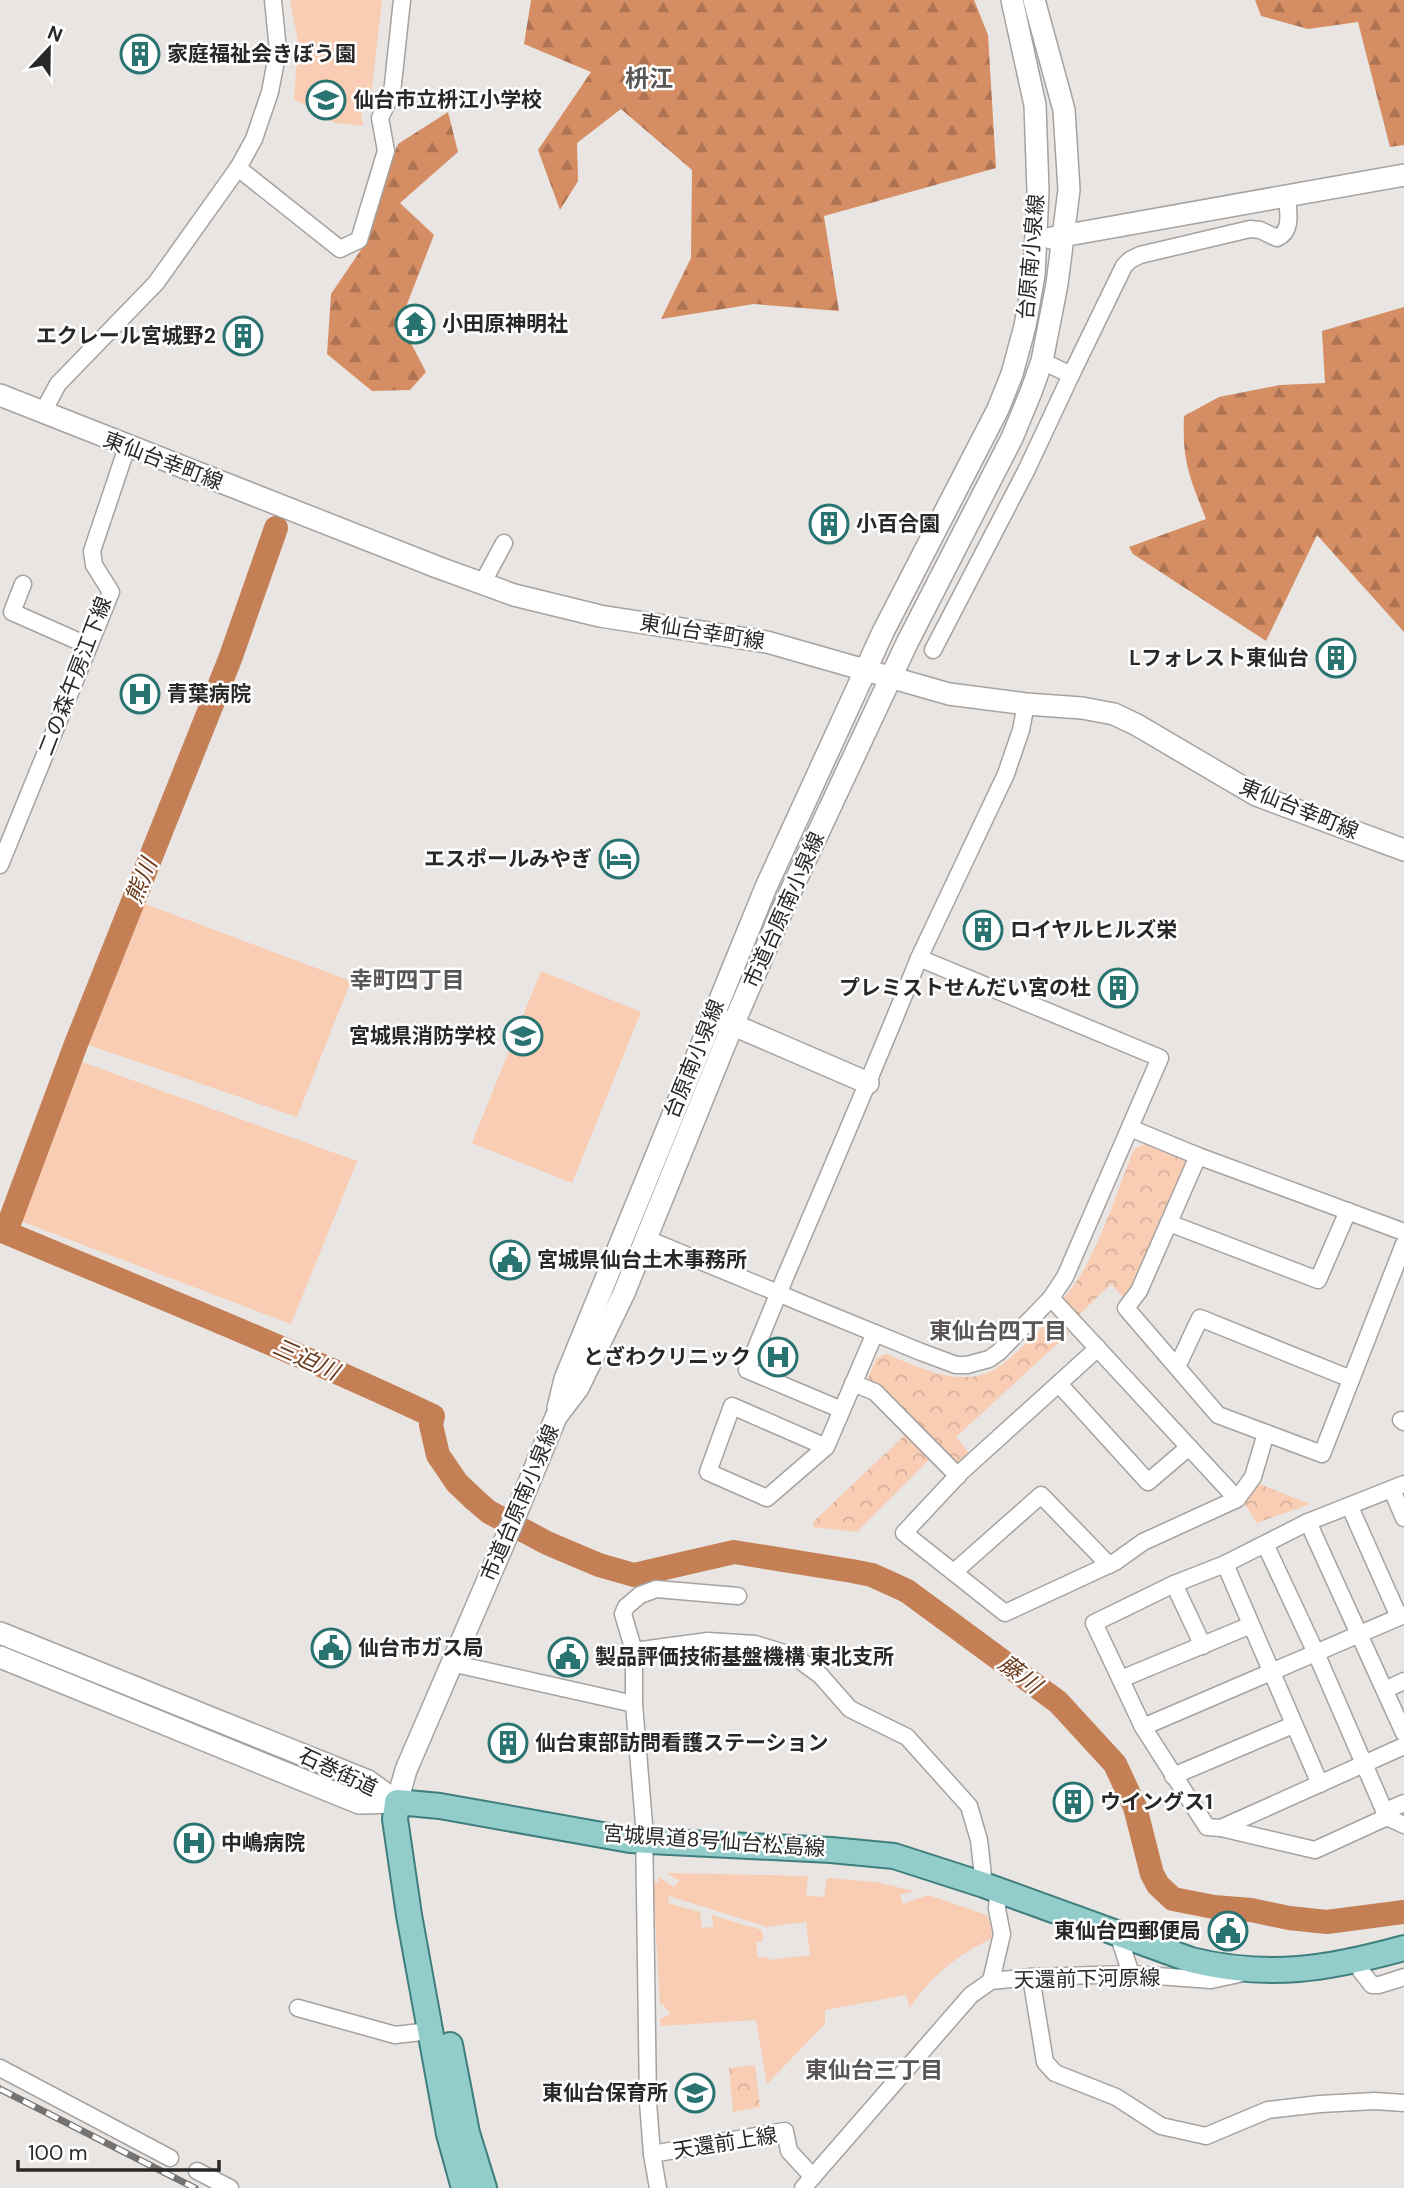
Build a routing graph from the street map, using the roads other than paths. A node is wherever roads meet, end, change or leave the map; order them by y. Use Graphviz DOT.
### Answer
graph roads {
  1 [pos="273,0"];
  2 [pos="402,0"];
  3 [pos="1012,0"];
  4 [pos="1034,0"];
  5 [pos="238,168"];
  6 [pos="1404,175"];
  7 [pos="1287,197"];
  8 [pos="1064,237"];
  9 [pos="1037,240"];
  10 [pos="1042,361"];
  11 [pos="1071,375"];
  12 [pos="0,395"];
  13 [pos="43,412"];
  14 [pos="127,447"];
  15 [pos="504,543"];
  16 [pos="23,584"];
  17 [pos="482,584"];
  18 [pos="89,646"];
  19 [pos="933,650"];
  20 [pos="865,670"];
  21 [pos="891,677"];
  22 [pos="1026,704"];
  23 [pos="1404,850"];
  24 [pos="0,865"];
  25 [pos="919,958"];
  26 [pos="712,1016"];
  27 [pos="733,1025"];
  28 [pos="868,1083"];
  29 [pos="1130,1128"];
  30 [pos="1198,1156"];
  31 [pos="1348,1212"];
  32 [pos="1169,1223"];
  33 [pos="1404,1232"];
  34 [pos="646,1239"];
  35 [pos="1404,1244"];
  36 [pos="780,1294"];
  37 [pos="1051,1298"];
  38 [pos="874,1333"];
  39 [pos="1098,1348"];
  40 [pos="1177,1367"];
  41 [pos="1351,1379"];
  42 [pos="853,1383"];
  43 [pos="1059,1384"];
  44 [pos="842,1410"];
  45 [pos="556,1417"];
  46 [pos="1265,1433"];
  47 [pos="826,1447"];
  48 [pos="1189,1447"];
  49 [pos="958,1476"];
  50 [pos="1398,1487"];
  51 [pos="1237,1499"];
  52 [pos="1350,1507"];
  53 [pos="1404,1518"];
  54 [pos="1308,1522"];
  55 [pos="1265,1544"];
  56 [pos="1109,1564"];
  57 [pos="1225,1564"];
  58 [pos="954,1572"];
  59 [pos="1174,1584"];
  60 [pos="738,1596"];
  61 [pos="1401,1616"];
  62 [pos="1251,1625"];
  63 [pos="0,1633"];
  64 [pos="1359,1634"];
  65 [pos="1203,1646"];
  66 [pos="634,1651"];
  67 [pos="1317,1653"];
  68 [pos="0,1657"];
  69 [pos="451,1663"];
  70 [pos="1271,1673"];
  71 [pos="1121,1679"];
  72 [pos="1404,1681"];
  73 [pos="1385,1690"];
  74 [pos="634,1704"];
  75 [pos="1293,1726"];
  76 [pos="1143,1727"];
  77 [pos="1404,1733"];
  78 [pos="1404,1746"];
  79 [pos="1364,1765"];
  80 [pos="1173,1776"];
  81 [pos="1320,1784"];
  82 [pos="397,1802"];
  83 [pos="1404,1802"];
  84 [pos="1386,1814"];
  85 [pos="1404,1825"];
  86 [pos="1221,1828"];
  87 [pos="644,1841"];
  88 [pos="991,1887"];
  89 [pos="409,1915"];
  90 [pos="1118,1934"];
  91 [pos="1404,1948"];
  92 [pos="1357,1961"];
  93 [pos="1251,1971"];
  94 [pos="1131,1974"];
  95 [pos="1031,1977"];
  96 [pos="1404,1977"];
  97 [pos="992,1981"];
  98 [pos="298,2008"];
  99 [pos="424,2032"];
  100 [pos="0,2068"];
  101 [pos="1404,2103"];
  102 [pos="652,2154"];
  103 [pos="170,2158"];
  104 [pos="197,2171"];
  105 [pos="808,2183"];
  106 [pos="230,2188"];
  107 [pos="451,2188"];
  108 [pos="464,2188"];
  109 [pos="484,2188"];
  110 [pos="658,2188"];
  1 -- 5 [label="street"];
  2 -- 5 [label="street"];
  3 -- 9 [label="street, 台原南小泉線"];
  4 -- 8 [label="street, 市道台原南小泉線"];
  5 -- 13 [label="street"];
  6 -- 7 [label="street"];
  7 -- 8 [label="street"];
  7 -- 11 [label="street"];
  8 -- 9 [label="street"];
  8 -- 10 [label="street, 市道台原南小泉線"];
  9 -- 20 [label="street, 台原南小泉線"];
  10 -- 11 [label="street"];
  10 -- 21 [label="street, 市道台原南小泉線"];
  11 -- 19 [label="street"];
  12 -- 13 [label="street, 東仙台幸町線"];
  13 -- 14 [label="street, 東仙台幸町線"];
  14 -- 17 [label="street, 東仙台幸町線"];
  14 -- 18 [label="street, 二の森午房江下線"];
  15 -- 17 [label="street"];
  16 -- 18 [label="street"];
  17 -- 20 [label="street, 東仙台幸町線"];
  18 -- 24 [label="street, 二の森午房江下線"];
  20 -- 21 [label="street, 東仙台幸町線"];
  20 -- 26 [label="street, 台原南小泉線"];
  21 -- 22 [label="street, 東仙台幸町線"];
  21 -- 27 [label="street, 市道台原南小泉線"];
  22 -- 23 [label="street, 東仙台幸町線"];
  22 -- 25 [label="street"];
  25 -- 28 [label="street"];
  25 -- 29 [label="street"];
  26 -- 27 [label="street"];
  26 -- 45 [label="street, 台原南小泉線"];
  27 -- 28 [label="street"];
  27 -- 34 [label="street, 市道台原南小泉線"];
  28 -- 36 [label="street"];
  29 -- 30 [label="street"];
  29 -- 37 [label="street"];
  30 -- 31 [label="street"];
  30 -- 32 [label="street"];
  31 -- 32 [label="street"];
  31 -- 33 [label="street"];
  32 -- 40 [label="street"];
  34 -- 36 [label="street"];
  34 -- 45 [label="street, 市道台原南小泉線"];
  35 -- 41 [label="street"];
  36 -- 38 [label="street"];
  36 -- 44 [label="street"];
  37 -- 38 [label="street"];
  37 -- 39 [label="street"];
  38 -- 42 [label="street"];
  39 -- 43 [label="street"];
  39 -- 48 [label="street"];
  40 -- 41 [label="street"];
  40 -- 46 [label="street"];
  41 -- 46 [label="street"];
  42 -- 44 [label="street"];
  42 -- 49 [label="street"];
  43 -- 48 [label="street"];
  43 -- 49 [label="street"];
  44 -- 47 [label="street"];
  45 -- 69 [label="street, 市道台原南小泉線"];
  46 -- 51 [label="street"];
  47 -- 47 [label="street"];
  48 -- 51 [label="street"];
  49 -- 58 [label="street"];
  50 -- 52 [label="street"];
  50 -- 53 [label="street"];
  51 -- 56 [label="street"];
  52 -- 54 [label="street"];
  52 -- 61 [label="street"];
  54 -- 55 [label="street"];
  54 -- 64 [label="street"];
  55 -- 57 [label="street"];
  55 -- 67 [label="street"];
  56 -- 58 [label="street"];
  56 -- 58 [label="street"];
  57 -- 59 [label="street"];
  57 -- 62 [label="street"];
  59 -- 65 [label="street"];
  59 -- 71 [label="street"];
  60 -- 66 [label="street"];
  61 -- 64 [label="street"];
  62 -- 65 [label="street"];
  62 -- 70 [label="street"];
  63 -- 82 [label="street, 石巻街道"];
  64 -- 67 [label="street"];
  64 -- 73 [label="street"];
  65 -- 71 [label="street"];
  66 -- 74 [label="street"];
  66 -- 88 [label="street"];
  67 -- 70 [label="street"];
  67 -- 79 [label="street"];
  68 -- 82 [label="street, 石巻街道"];
  69 -- 74 [label="street"];
  69 -- 82 [label="street, 市道台原南小泉線"];
  70 -- 75 [label="street"];
  70 -- 76 [label="street"];
  71 -- 76 [label="street"];
  72 -- 73 [label="street"];
  73 -- 77 [label="street"];
  74 -- 87 [label="street"];
  75 -- 80 [label="street"];
  75 -- 81 [label="street"];
  76 -- 80 [label="street"];
  78 -- 79 [label="street"];
  79 -- 81 [label="street"];
  79 -- 84 [label="street"];
  80 -- 86 [label="street"];
  81 -- 86 [label="street"];
  82 -- 87 [label="main road, 宮城県道8号仙台松島線"];
  82 -- 89 [label="main road"];
  83 -- 84 [label="street"];
  84 -- 85 [label="street"];
  84 -- 86 [label="street"];
  87 -- 88 [label="main road, 宮城県道8号仙台松島線"];
  87 -- 102 [label="street"];
  88 -- 90 [label="main road, 宮城県道8号仙台松島線"];
  88 -- 97 [label="street"];
  89 -- 99 [label="main road"];
  89 -- 109 [label="main road"];
  90 -- 93 [label="main road, 宮城県道8号仙台松島線"];
  90 -- 94 [label="street"];
  91 -- 92 [label="main road, 宮城県道8号仙台松島線"];
  92 -- 93 [label="main road, 宮城県道8号仙台松島線"];
  92 -- 96 [label="street"];
  93 -- 94 [label="street, 天還前下河原線"];
  94 -- 95 [label="street, 天還前下河原線"];
  95 -- 97 [label="street, 天還前下河原線"];
  95 -- 101 [label="street"];
  97 -- 105 [label="street, 天還前下河原線"];
  98 -- 99 [label="street"];
  99 -- 107 [label="main road"];
  99 -- 108 [label="main road"];
  100 -- 103 [label="street"];
  102 -- 105 [label="street, 天還前上線"];
  102 -- 110 [label="street"];
  104 -- 106 [label="street"];
}
